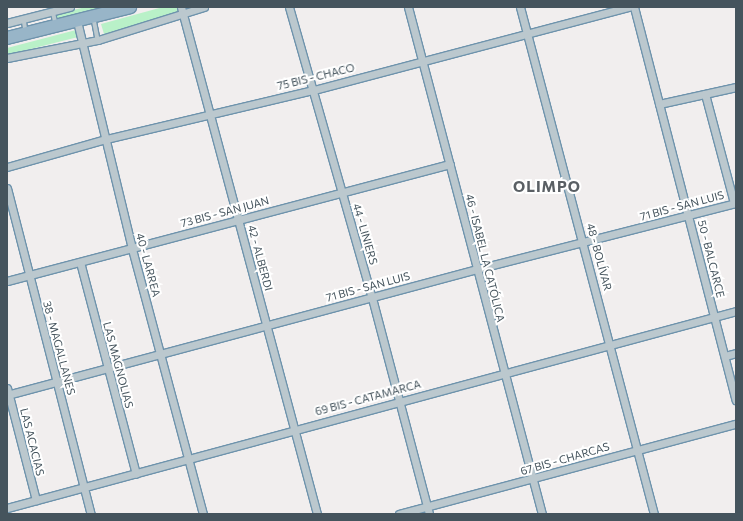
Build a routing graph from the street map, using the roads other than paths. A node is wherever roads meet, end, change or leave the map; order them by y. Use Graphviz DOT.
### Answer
graph roads {
  1 [pos="70,7"];
  2 [pos="130,7"];
  3 [pos="181,7"];
  4 [pos="204,7"];
  5 [pos="289,7"];
  6 [pos="408,7"];
  7 [pos="520,7"];
  8 [pos="629,7"];
  9 [pos="634,7"];
  10 [pos="53,11"];
  11 [pos="183,15"];
  12 [pos="93,17"];
  13 [pos="24,19"];
  14 [pos="77,21"];
  15 [pos="7,23"];
  16 [pos="57,26"];
  17 [pos="26,33"];
  18 [pos="528,35"];
  19 [pos="7,38"];
  20 [pos="98,40"];
  21 [pos="82,41"];
  22 [pos="7,58"];
  23 [pos="422,61"];
  24 [pos="736,87"];
  25 [pos="314,90"];
  26 [pos="705,94"];
  27 [pos="659,104"];
  28 [pos="210,115"];
  29 [pos="106,140"];
  30 [pos="450,164"];
  31 [pos="7,167"];
  32 [pos="7,188"];
  33 [pos="342,193"];
  34 [pos="735,203"];
  35 [pos="688,215"];
  36 [pos="239,219"];
  37 [pos="584,243"];
  38 [pos="132,249"];
  39 [pos="80,262"];
  40 [pos="477,269"];
  41 [pos="28,275"];
  42 [pos="7,282"];
  43 [pos="372,298"];
  44 [pos="736,311"];
  45 [pos="714,317"];
  46 [pos="267,325"];
  47 [pos="611,346"];
  48 [pos="736,353"];
  49 [pos="161,355"];
  50 [pos="725,356"];
  51 [pos="108,369"];
  52 [pos="503,374"];
  53 [pos="57,382"];
  54 [pos="8,393"];
  55 [pos="736,400"];
  56 [pos="399,401"];
  57 [pos="736,424"];
  58 [pos="295,430"];
  59 [pos="637,450"];
  60 [pos="189,460"];
  61 [pos="136,474"];
  62 [pos="533,480"];
  63 [pos="84,486"];
  64 [pos="36,500"];
  65 [pos="427,506"];
  66 [pos="7,508"];
  67 [pos="91,514"];
  68 [pos="203,514"];
  69 [pos="317,514"];
  70 [pos="399,514"];
  71 [pos="429,514"];
  72 [pos="542,514"];
  73 [pos="654,514"];
  1 -- 10 [label="street"];
  2 -- 12 [label="highway"];
  3 -- 11 [label="street, 42 - ALBERDI"];
  4 -- 11 [label="street"];
  5 -- 25 [label="street, 44 - LINIERS"];
  6 -- 23 [label="street, 46 - ISABEL LA CATÓLICA"];
  7 -- 18 [label="street, 48 - BOLÍVAR"];
  8 -- 18 [label="street, 75 BIS - CHACO"];
  9 -- 27 [label="street, 50 - BALCARCE"];
  10 -- 13 [label="street"];
  10 -- 16 [label="lane"];
  11 -- 20 [label="street"];
  11 -- 28 [label="street, 42 - ALBERDI"];
  12 -- 14 [label="highway"];
  12 -- 20 [label="lane"];
  13 -- 15 [label="street"];
  13 -- 17 [label="lane"];
  14 -- 16 [label="highway"];
  14 -- 21 [label="street, 40 - LARREA"];
  16 -- 17 [label="highway"];
  17 -- 19 [label="highway"];
  18 -- 23 [label="street, 75 BIS - CHACO"];
  18 -- 37 [label="street, 48 - BOLÍVAR"];
  20 -- 21 [label="street"];
  21 -- 22 [label="street"];
  21 -- 29 [label="street, 40 - LARREA"];
  23 -- 25 [label="street, 75 BIS - CHACO"];
  23 -- 30 [label="street, 46 - ISABEL LA CATÓLICA"];
  24 -- 26 [label="street"];
  25 -- 28 [label="street, 75 BIS - CHACO"];
  25 -- 33 [label="street, 44 - LINIERS"];
  26 -- 27 [label="street"];
  26 -- 34 [label="street"];
  27 -- 35 [label="street, 50 - BALCARCE"];
  28 -- 29 [label="street, 75 BIS - CHACO"];
  28 -- 36 [label="street, 42 - ALBERDI"];
  29 -- 31 [label="street, 75 BIS - CHACO"];
  29 -- 38 [label="street, 40 - LARREA"];
  30 -- 33 [label="street, 73 BIS - SAN JUAN"];
  30 -- 40 [label="street, 46 - ISABEL LA CATÓLICA"];
  32 -- 41 [label="street, 38 - MAGALLANES"];
  33 -- 36 [label="street, 73 BIS - SAN JUAN"];
  33 -- 43 [label="street, 44 - LINIERS"];
  34 -- 35 [label="street, 71 BIS - SAN LUIS"];
  35 -- 37 [label="street, 71 BIS - SAN LUIS"];
  35 -- 45 [label="street, 50 - BALCARCE"];
  36 -- 38 [label="street, 73 BIS - SAN JUAN"];
  36 -- 46 [label="street, 42 - ALBERDI"];
  37 -- 40 [label="street, 71 BIS - SAN LUIS"];
  37 -- 47 [label="street, 48 - BOLÍVAR"];
  38 -- 39 [label="street, 73 BIS - SAN JUAN"];
  38 -- 49 [label="street, 40 - LARREA"];
  39 -- 41 [label="street, 73 BIS - SAN JUAN"];
  39 -- 51 [label="street, LAS MAGNOLIAS"];
  40 -- 43 [label="street, 71 BIS - SAN LUIS"];
  40 -- 52 [label="street, 46 - ISABEL LA CATÓLICA"];
  41 -- 42 [label="street, 73 BIS - SAN JUAN"];
  41 -- 53 [label="street, 38 - MAGALLANES"];
  43 -- 46 [label="street, 71 BIS - SAN LUIS"];
  43 -- 56 [label="street, 44 - LINIERS"];
  44 -- 45 [label="street, 69 BIS - CATAMARCA"];
  45 -- 47 [label="street, 69 BIS - CATAMARCA"];
  45 -- 50 [label="street, 50 - BALCARCE"];
  46 -- 49 [label="street, 71 BIS - SAN LUIS"];
  46 -- 58 [label="street, 42 - ALBERDI"];
  47 -- 52 [label="street, 69 BIS - CATAMARCA"];
  47 -- 59 [label="street, 48 - BOLÍVAR"];
  48 -- 50 [label="street"];
  49 -- 51 [label="street, 71 BIS - SAN LUIS"];
  49 -- 60 [label="street, 40 - LARREA"];
  50 -- 55 [label="street, 50 - BALCARCE"];
  51 -- 53 [label="street, 71 BIS - SAN LUIS"];
  51 -- 61 [label="street, LAS MAGNOLIAS"];
  52 -- 56 [label="street, 69 BIS - CATAMARCA"];
  52 -- 62 [label="street, 46 - ISABEL LA CATÓLICA"];
  53 -- 54 [label="street, 71 BIS - SAN LUIS"];
  53 -- 63 [label="street, 38 - MAGALLANES"];
  54 -- 64 [label="street, LAS ACACIAS"];
  56 -- 58 [label="street, 69 BIS - CATAMARCA"];
  56 -- 65 [label="street, 44 - LINIERS"];
  57 -- 59 [label="street, 67 BIS - CHARCAS"];
  58 -- 60 [label="street, 69 BIS - CATAMARCA"];
  58 -- 69 [label="street, 42 - ALBERDI"];
  59 -- 62 [label="street, 67 BIS - CHARCAS"];
  59 -- 73 [label="street, 48 - BOLÍVAR"];
  60 -- 61 [label="street, 69 BIS - CATAMARCA"];
  60 -- 68 [label="street, 40 - LARREA"];
  61 -- 63 [label="street, 69 BIS - CATAMARCA"];
  62 -- 65 [label="street, 67 BIS - CHARCAS"];
  62 -- 72 [label="street, 46 - ISABEL LA CATÓLICA"];
  63 -- 64 [label="street, 69 BIS - CATAMARCA"];
  63 -- 67 [label="street, 38 - MAGALLANES"];
  64 -- 66 [label="street, 69 BIS - CATAMARCA"];
  65 -- 70 [label="street, 67 BIS - CHARCAS"];
  65 -- 71 [label="street, 44 - LINIERS"];
}
